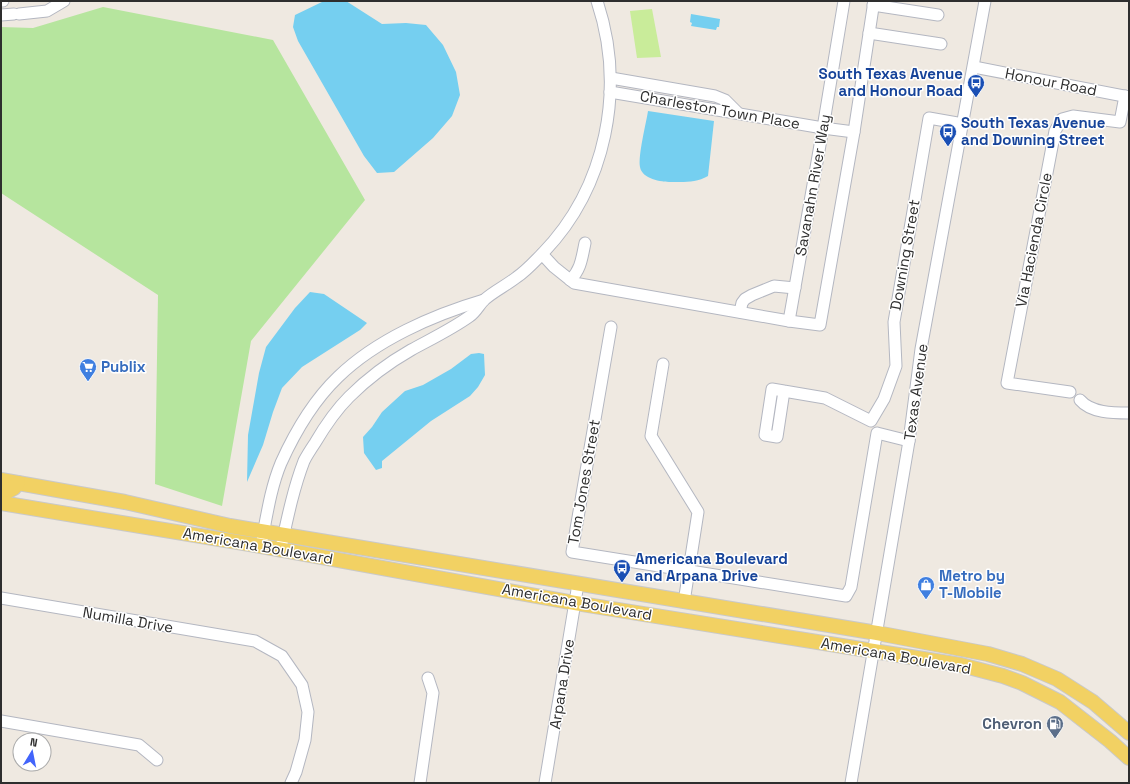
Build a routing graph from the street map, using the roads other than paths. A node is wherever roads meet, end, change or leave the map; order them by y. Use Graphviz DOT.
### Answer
graph roads {
  1 [pos="64,1"];
  2 [pos="597,1"];
  3 [pos="844,1"];
  4 [pos="985,1"];
  5 [pos="874,3"];
  6 [pos="1,15"];
  7 [pos="938,16"];
  8 [pos="869,33"];
  9 [pos="941,44"];
  10 [pos="974,67"];
  11 [pos="611,78"];
  12 [pos="610,92"];
  13 [pos="1127,96"];
  14 [pos="738,113"];
  15 [pos="1125,123"];
  16 [pos="963,124"];
  17 [pos="823,128"];
  18 [pos="854,132"];
  19 [pos="585,243"];
  20 [pos="542,254"];
  21 [pos="570,280"];
  22 [pos="795,288"];
  23 [pos="484,300"];
  24 [pos="740,312"];
  25 [pos="789,321"];
  26 [pos="611,327"];
  27 [pos="663,364"];
  28 [pos="784,391"];
  29 [pos="1070,392"];
  30 [pos="1080,400"];
  31 [pos="1129,413"];
  32 [pos="909,441"];
  33 [pos="1,480"];
  34 [pos="18,483"];
  35 [pos="1,495"];
  36 [pos="125,502"];
  37 [pos="1,503"];
  38 [pos="121,523"];
  39 [pos="264,532"];
  40 [pos="284,535"];
  41 [pos="261,546"];
  42 [pos="281,550"];
  43 [pos="689,571"];
  44 [pos="578,584"];
  45 [pos="1,598"];
  46 [pos="575,602"];
  47 [pos="684,602"];
  48 [pos="877,633"];
  49 [pos="874,652"];
  50 [pos="428,678"];
  51 [pos="1,721"];
  52 [pos="1126,731"];
  53 [pos="1110,741"];
  54 [pos="1129,758"];
  55 [pos="158,760"];
  56 [pos="290,783"];
  57 [pos="420,783"];
  58 [pos="545,783"];
  59 [pos="851,783"];
  1 -- 6 [label="street"];
  2 -- 11 [label="street"];
  3 -- 17 [label="street, Savanahn River Way"];
  4 -- 10 [label="street, Texas Avenue"];
  5 -- 7 [label="street"];
  5 -- 8 [label="street"];
  8 -- 9 [label="street"];
  8 -- 18 [label="street"];
  10 -- 13 [label="street, Honour Road"];
  10 -- 16 [label="street, Texas Avenue"];
  11 -- 12 [label="street"];
  11 -- 14 [label="street"];
  12 -- 14 [label="street, Charleston Town Place"];
  12 -- 20 [label="street"];
  13 -- 15 [label="street, Via Hacienda Circle"];
  14 -- 17 [label="street, Charleston Town Place"];
  15 -- 29 [label="street, Via Hacienda Circle"];
  16 -- 28 [label="street, Downing Street"];
  16 -- 32 [label="street, Texas Avenue"];
  17 -- 18 [label="street, Charleston Town Place"];
  17 -- 22 [label="street, Savanahn River Way"];
  18 -- 25 [label="street"];
  19 -- 21 [label="street"];
  20 -- 21 [label="street"];
  20 -- 23 [label="street"];
  21 -- 24 [label="street"];
  22 -- 24 [label="street"];
  22 -- 25 [label="street, Savanahn River Way"];
  23 -- 39 [label="street"];
  23 -- 40 [label="street"];
  24 -- 25 [label="street"];
  26 -- 43 [label="street, Tom Jones Street"];
  27 -- 43 [label="street"];
  30 -- 31 [label="street"];
  32 -- 43 [label="street, Tom Jones Street"];
  32 -- 48 [label="street, Texas Avenue"];
  33 -- 34 [label="main road, Americana Boulevard"];
  34 -- 35 [label="main road"];
  34 -- 36 [label="main road, Americana Boulevard"];
  36 -- 38 [label="main road"];
  36 -- 39 [label="main road, Americana Boulevard"];
  37 -- 38 [label="main road, Americana Boulevard"];
  38 -- 41 [label="main road, Americana Boulevard"];
  39 -- 40 [label="main road, Americana Boulevard"];
  39 -- 41 [label="street"];
  40 -- 42 [label="street"];
  40 -- 44 [label="main road, Americana Boulevard"];
  41 -- 42 [label="main road, Americana Boulevard"];
  42 -- 46 [label="main road, Americana Boulevard"];
  43 -- 47 [label="street"];
  44 -- 46 [label="street, Arpana Drive"];
  44 -- 47 [label="main road, Americana Boulevard"];
  45 -- 56 [label="street, Numilla Drive"];
  46 -- 49 [label="main road, Americana Boulevard"];
  46 -- 58 [label="street, Arpana Drive"];
  47 -- 48 [label="main road, Americana Boulevard"];
  48 -- 49 [label="street, Texas Avenue"];
  48 -- 52 [label="main road, Americana Boulevard"];
  49 -- 53 [label="main road, Americana Boulevard"];
  49 -- 59 [label="street, Texas Avenue"];
  50 -- 57 [label="street"];
  51 -- 55 [label="street"];
  52 -- 53 [label="main road"];
  53 -- 54 [label="main road, Americana Boulevard"];
}
